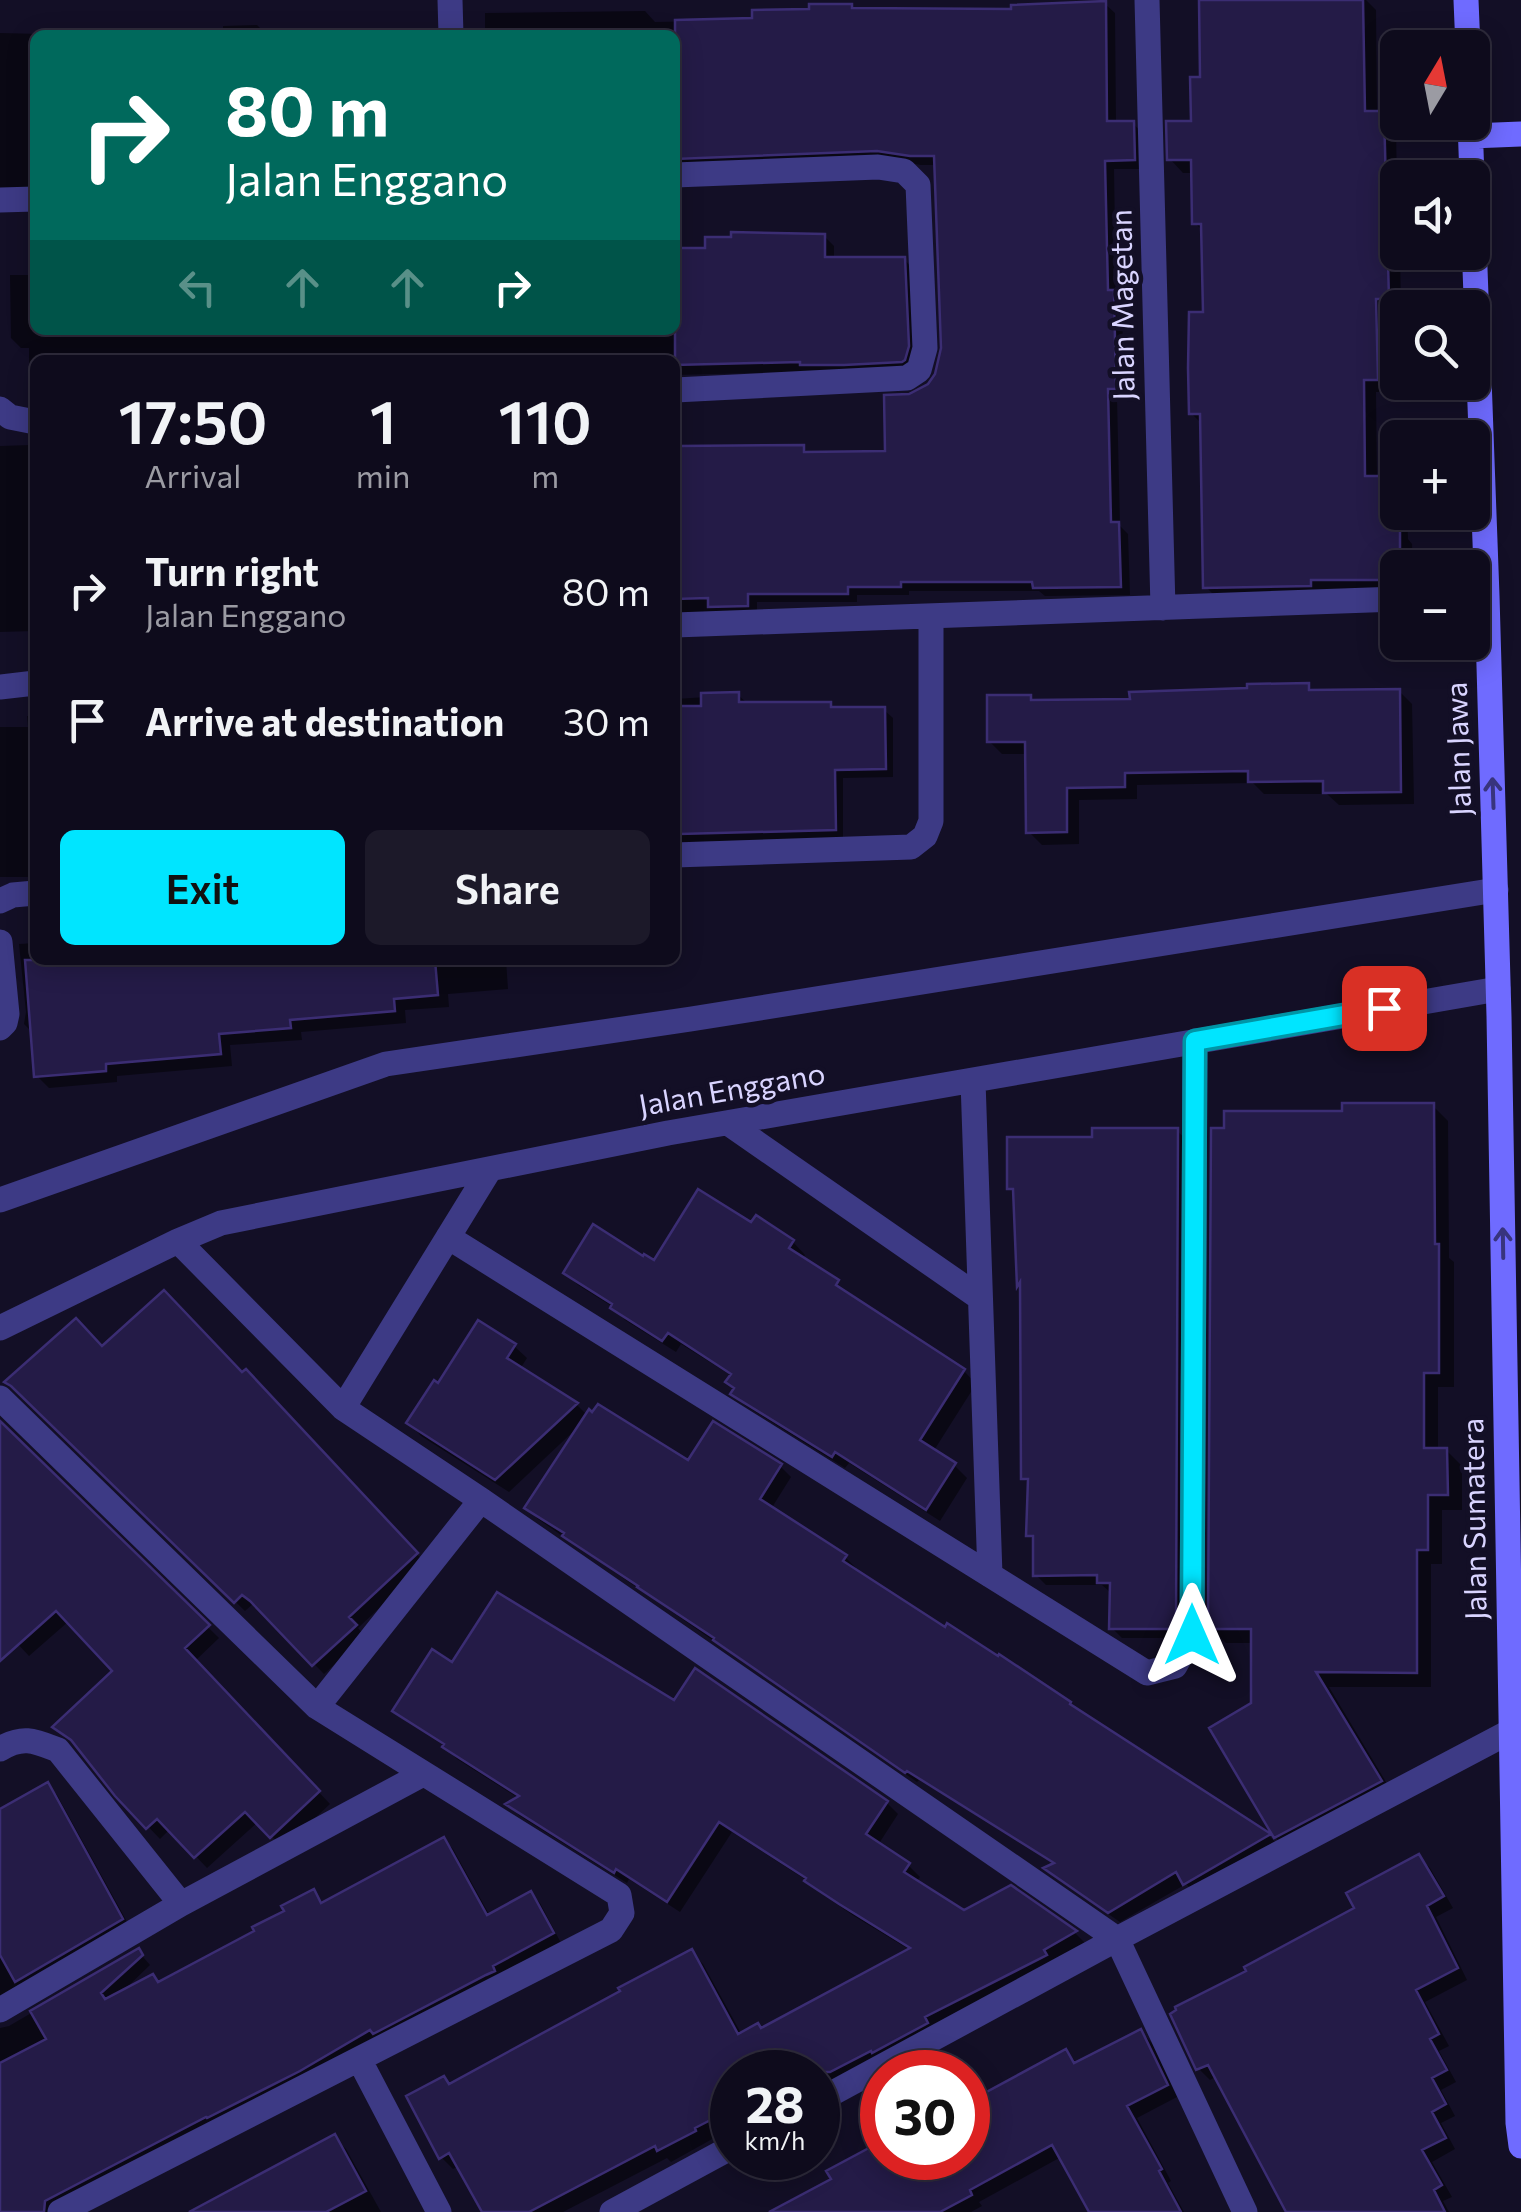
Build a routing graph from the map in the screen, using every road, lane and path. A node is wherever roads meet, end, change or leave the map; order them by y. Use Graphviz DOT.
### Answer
graph roads {
  1 [pos="450,0"];
  2 [pos="1147,0"];
  3 [pos="1466,0"];
  4 [pos="452,30"];
  5 [pos="1467,30"];
  6 [pos="1490,131"];
  7 [pos="1521,134"];
  8 [pos="680,175"];
  9 [pos="30,199"];
  10 [pos="0,200"];
  11 [pos="1474,270"];
  12 [pos="680,390"];
  13 [pos="0,409"];
  14 [pos="30,421"];
  15 [pos="1479,550"];
  16 [pos="1380,600"];
  17 [pos="1163,608"];
  18 [pos="930,616"];
  19 [pos="680,626"];
  20 [pos="1483,660"];
  21 [pos="30,684"];
  22 [pos="0,687"];
  23 [pos="680,855"];
  24 [pos="1496,890"];
  25 [pos="30,893"];
  26 [pos="0,900"];
  27 [pos="0,942"];
  28 [pos="1498,988"];
  29 [pos="0,1028"];
  30 [pos="1195,1041"];
  31 [pos="973,1080"];
  32 [pos="728,1123"];
  33 [pos="490,1169"];
  34 [pos="0,1200"];
  35 [pos="448,1237"];
  36 [pos="178,1241"];
  37 [pos="980,1298"];
  38 [pos="0,1328"];
  39 [pos="0,1398"];
  40 [pos="343,1408"];
  41 [pos="481,1500"];
  42 [pos="990,1575"];
  43 [pos="316,1706"];
  44 [pos="1511,1731"];
  45 [pos="0,1749"];
  46 [pos="423,1774"];
  47 [pos="180,1904"];
  48 [pos="1518,1926"];
  49 [pos="1117,1939"];
  50 [pos="0,2010"];
  51 [pos="359,2059"];
  52 [pos="840,2089"];
  53 [pos="1521,2146"];
  54 [pos="710,2159"];
  55 [pos="60,2212"];
  56 [pos="439,2212"];
  57 [pos="612,2212"];
  58 [pos="1245,2212"];
  1 -- 4 [label="street"];
  2 -- 17 [label="street, Jalan Magetan"];
  3 -- 5 [label="main road"];
  6 -- 7 [label="main road"];
  8 -- 12 [label="street"];
  9 -- 10 [label="street"];
  11 -- 15 [label="main road, Jalan Jawa"];
  13 -- 14 [label="street"];
  16 -- 17 [label="street"];
  17 -- 18 [label="street"];
  18 -- 19 [label="street"];
  18 -- 23 [label="street"];
  24 -- 20 [label="main road, Jalan Jawa, one-way"];
  21 -- 22 [label="street"];
  24 -- 28 [label="main road, Jalan Sumatera"];
  24 -- 34 [label="street"];
  25 -- 26 [label="street"];
  27 -- 29 [label="street"];
  28 -- 30 [label="street, Jalan Enggano"];
  44 -- 28 [label="main road, Jalan Sumatera, one-way"];
  30 -- 31 [label="street, Jalan Enggano"];
  30 -- 42 [label="street"];
  31 -- 32 [label="street, Jalan Enggano"];
  31 -- 37 [label="street"];
  32 -- 33 [label="street, Jalan Enggano"];
  32 -- 37 [label="street"];
  33 -- 35 [label="street"];
  33 -- 36 [label="street, Jalan Enggano"];
  35 -- 40 [label="street"];
  35 -- 42 [label="street"];
  36 -- 38 [label="street, Jalan Enggano"];
  36 -- 40 [label="street"];
  37 -- 42 [label="street"];
  39 -- 43 [label="street"];
  40 -- 41 [label="street"];
  41 -- 43 [label="street"];
  41 -- 49 [label="street"];
  43 -- 46 [label="street"];
  44 -- 48 [label="main road, Jalan Sumatera"];
  44 -- 49 [label="street"];
  45 -- 47 [label="street"];
  46 -- 47 [label="street"];
  46 -- 51 [label="street"];
  47 -- 50 [label="street"];
  48 -- 53 [label="main road, Jalan Sumatera"];
  49 -- 52 [label="street"];
  49 -- 58 [label="street"];
  51 -- 55 [label="street"];
  51 -- 56 [label="street"];
  54 -- 57 [label="street"];
}
